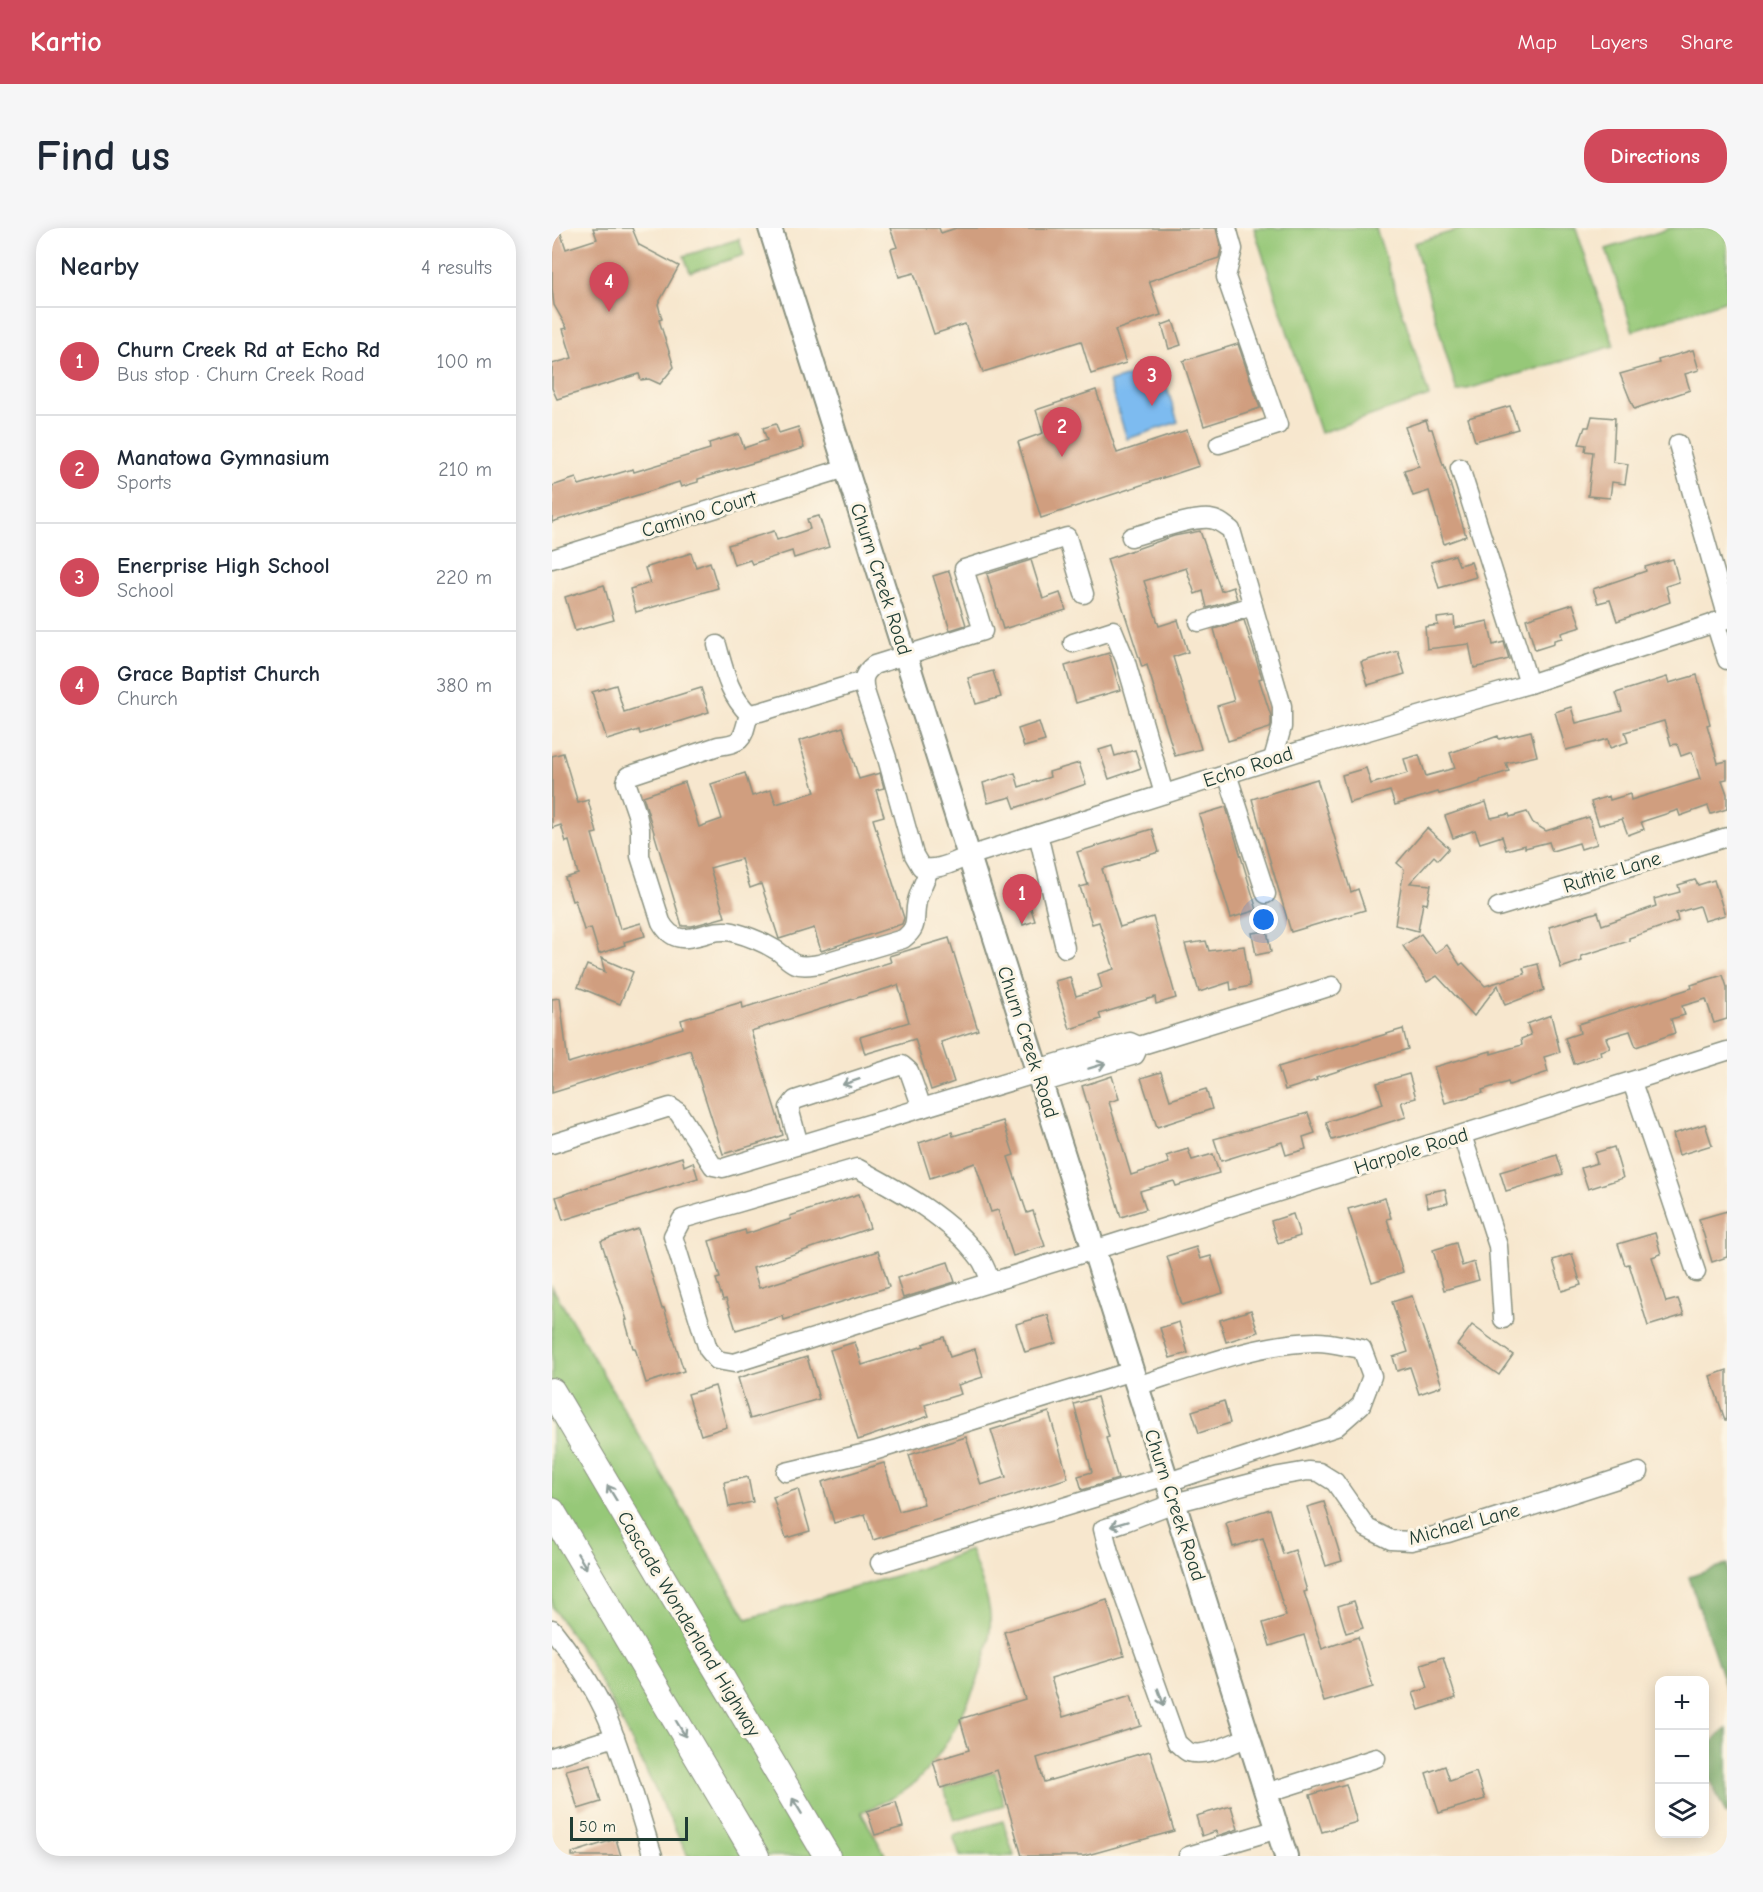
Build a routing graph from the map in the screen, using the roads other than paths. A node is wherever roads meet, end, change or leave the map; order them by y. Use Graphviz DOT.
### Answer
graph roads {
  1 [pos="770,228"];
  2 [pos="1227,228"];
  3 [pos="1219,444"];
  4 [pos="1678,444"];
  5 [pos="846,468"];
  6 [pos="1460,468"];
  7 [pos="1131,537"];
  8 [pos="552,559"];
  9 [pos="1084,594"];
  10 [pos="1253,606"];
  11 [pos="1723,619"];
  12 [pos="1200,622"];
  13 [pos="1073,643"];
  14 [pos="717,645"];
  15 [pos="906,655"];
  16 [pos="1727,660"];
  17 [pos="863,681"];
  18 [pos="1529,684"];
  19 [pos="748,714"];
  20 [pos="1273,759"];
  21 [pos="1227,774"];
  22 [pos="1164,794"];
  23 [pos="1038,834"];
  24 [pos="1727,837"];
  25 [pos="969,856"];
  26 [pos="929,870"];
  27 [pos="1266,894"];
  28 [pos="1498,907"];
  29 [pos="1065,948"];
  30 [pos="1332,986"];
  31 [pos="1727,1052"];
  32 [pos="1038,1075"];
  33 [pos="1632,1082"];
  34 [pos="922,1107"];
  35 [pos="1462,1136"];
  36 [pos="552,1144"];
  37 [pos="799,1145"];
  38 [pos="1094,1249"];
  39 [pos="1696,1272"];
  40 [pos="990,1282"];
  41 [pos="1503,1319"];
  42 [pos="1135,1378"];
  43 [pos="552,1391"];
  44 [pos="786,1472"];
  45 [pos="1640,1472"];
  46 [pos="1169,1487"];
  47 [pos="552,1511"];
  48 [pos="880,1563"];
  49 [pos="552,1629"];
  50 [pos="615,1737"];
  51 [pos="1249,1737"];
  52 [pos="552,1757"];
  53 [pos="1376,1758"];
  54 [pos="1266,1794"];
  55 [pos="1278,1829"];
  56 [pos="652,1856"];
  57 [pos="756,1856"];
  58 [pos="827,1856"];
  59 [pos="1188,1856"];
  60 [pos="1287,1856"];
  1 -- 5 [label="main road, Churn Creek Road"];
  2 -- 3 [label="street"];
  4 -- 11 [label="street"];
  5 -- 8 [label="street, Camino Court"];
  5 -- 15 [label="main road, Churn Creek Road"];
  6 -- 18 [label="street"];
  7 -- 10 [label="street"];
  9 -- 15 [label="street"];
  10 -- 12 [label="street"];
  10 -- 20 [label="street"];
  11 -- 16 [label="street"];
  11 -- 18 [label="street, Echo Road"];
  13 -- 22 [label="street"];
  14 -- 19 [label="street"];
  15 -- 17 [label="street"];
  15 -- 25 [label="main road, Churn Creek Road"];
  17 -- 19 [label="street"];
  17 -- 26 [label="street"];
  18 -- 20 [label="street, Echo Road"];
  19 -- 26 [label="street"];
  20 -- 21 [label="street, Echo Road"];
  21 -- 22 [label="street, Echo Road"];
  21 -- 27 [label="street"];
  22 -- 23 [label="street, Echo Road"];
  23 -- 25 [label="street, Echo Road"];
  23 -- 29 [label="street"];
  24 -- 28 [label="street, Ruthie Lane"];
  25 -- 26 [label="street, Echo Road"];
  25 -- 32 [label="main road, Churn Creek Road"];
  30 -- 32 [label="street"];
  31 -- 33 [label="street, Harpole Road"];
  32 -- 34 [label="street"];
  32 -- 38 [label="main road, Churn Creek Road"];
  33 -- 35 [label="street, Harpole Road"];
  33 -- 39 [label="street"];
  34 -- 37 [label="street"];
  34 -- 37 [label="street, one-way"];
  35 -- 38 [label="street, Harpole Road"];
  35 -- 41 [label="street"];
  36 -- 37 [label="street"];
  38 -- 40 [label="street, Harpole Road"];
  38 -- 42 [label="main road, Churn Creek Road"];
  40 -- 40 [label="street, Harpole Road"];
  42 -- 44 [label="street"];
  42 -- 46 [label="main road, Churn Creek Road"];
  42 -- 46 [label="street"];
  58 -- 43 [label="highway, Cascade Wonderland Highway, one-way"];
  45 -- 46 [label="street, Michael Lane"];
  46 -- 48 [label="street"];
  46 -- 51 [label="main road, Churn Creek Road"];
  46 -- 51 [label="street, one-way"];
  47 -- 57 [label="highway, one-way"];
  49 -- 50 [label="street"];
  50 -- 52 [label="street"];
  50 -- 56 [label="street"];
  51 -- 54 [label="main road, Churn Creek Road"];
  53 -- 54 [label="street"];
  54 -- 55 [label="main road, Churn Creek Road"];
  55 -- 59 [label="street"];
  55 -- 60 [label="main road, Churn Creek Road"];
}
